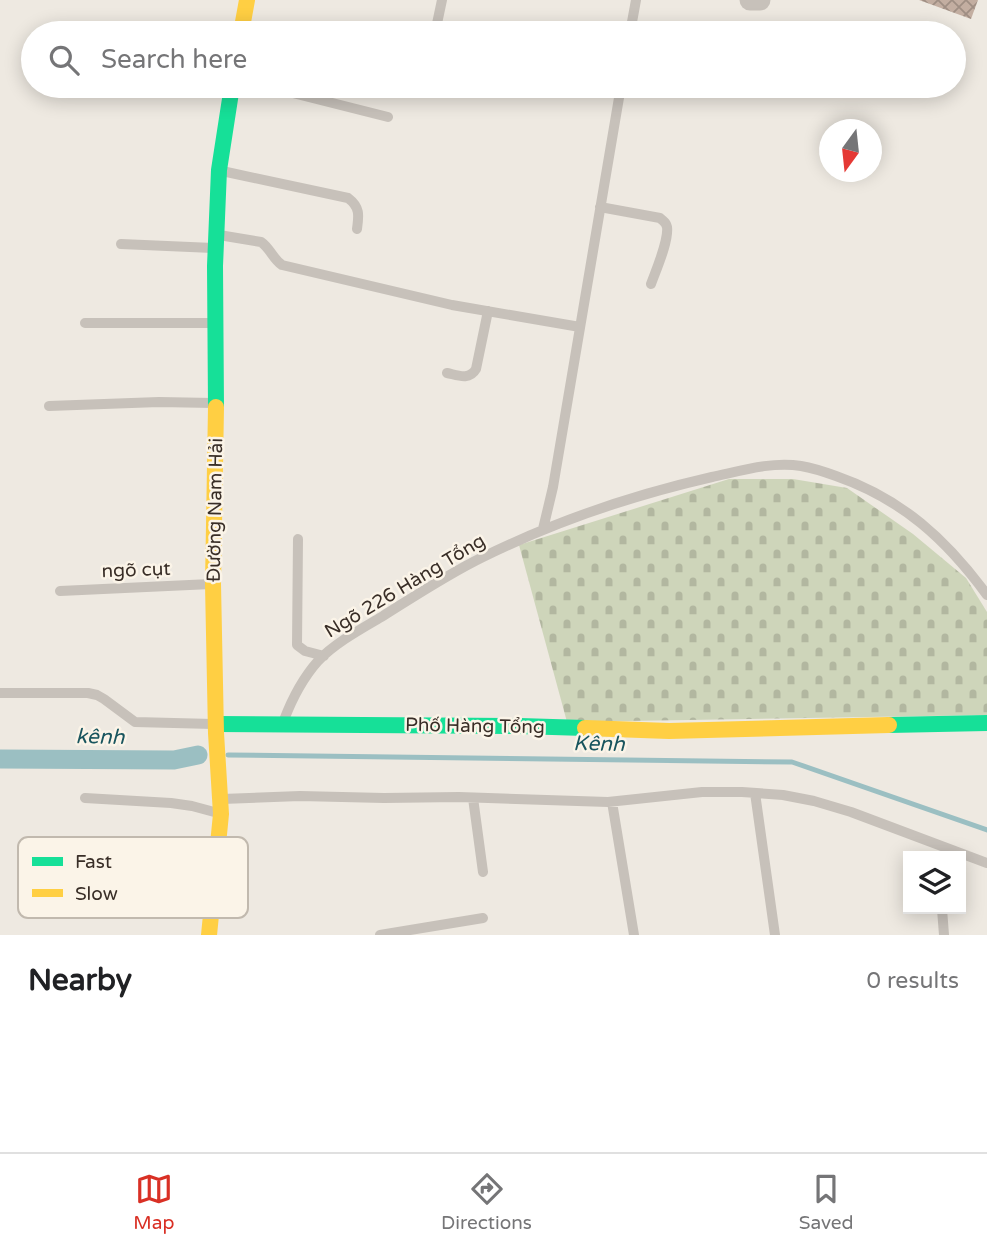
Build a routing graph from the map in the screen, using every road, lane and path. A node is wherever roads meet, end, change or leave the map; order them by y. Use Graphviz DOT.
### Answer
graph roads {
  1 [pos="247,0"];
  2 [pos="442,0"];
  3 [pos="636,0"];
  4 [pos="750,0"];
  5 [pos="761,0"];
  6 [pos="243,21"];
  7 [pos="438,21"];
  8 [pos="632,21"];
  9 [pos="230,98"];
  10 [pos="313,98"];
  11 [pos="619,98"];
  12 [pos="388,117"];
  13 [pos="219,170"];
  14 [pos="600,206"];
  15 [pos="357,229"];
  16 [pos="216,241"];
  17 [pos="121,244"];
  18 [pos="651,284"];
  19 [pos="488,311"];
  20 [pos="85,323"];
  21 [pos="216,324"];
  22 [pos="580,327"];
  23 [pos="447,373"];
  24 [pos="216,403"];
  25 [pos="49,406"];
  26 [pos="543,529"];
  27 [pos="298,539"];
  28 [pos="214,584"];
  29 [pos="60,591"];
  30 [pos="987,595"];
  31 [pos="324,656"];
  32 [pos="0,693"];
  33 [pos="987,723"];
  34 [pos="282,724"];
  35 [pos="216,728"];
  36 [pos="755,793"];
  37 [pos="85,798"];
  38 [pos="473,798"];
  39 [pos="221,799"];
  40 [pos="612,802"];
  41 [pos="218,837"];
  42 [pos="937,844"];
  43 [pos="938,851"];
  44 [pos="987,863"];
  45 [pos="483,872"];
  46 [pos="942,914"];
  47 [pos="483,918"];
  48 [pos="380,935"];
  49 [pos="634,935"];
  50 [pos="775,935"];
  51 [pos="944,935"];
  1 -- 6 [label="main road"];
  2 -- 7 [label="lane"];
  3 -- 8 [label="lane"];
  4 -- 5 [label="street"];
  9 -- 13 [label="main road, Đường Nam Hải"];
  10 -- 12 [label="lane"];
  11 -- 14 [label="lane"];
  13 -- 15 [label="lane"];
  13 -- 16 [label="main road, Đường Nam Hải"];
  14 -- 18 [label="lane"];
  14 -- 22 [label="lane"];
  16 -- 17 [label="lane"];
  16 -- 19 [label="lane"];
  16 -- 21 [label="main road, Đường Nam Hải"];
  19 -- 22 [label="lane"];
  19 -- 23 [label="lane"];
  20 -- 21 [label="lane"];
  21 -- 24 [label="main road, Đường Nam Hải"];
  22 -- 26 [label="lane"];
  24 -- 25 [label="lane"];
  24 -- 28 [label="main road, Đường Nam Hải"];
  26 -- 30 [label="lane, Ngõ 226 Hàng Tổng"];
  26 -- 31 [label="lane, Ngõ 226 Hàng Tổng"];
  27 -- 31 [label="lane"];
  28 -- 29 [label="lane, ngõ cụt"];
  28 -- 35 [label="main road, Đường Nam Hải"];
  31 -- 34 [label="lane, Ngõ 226 Hàng Tổng"];
  32 -- 35 [label="lane"];
  33 -- 34 [label="main road, Phố Hàng Tổng"];
  34 -- 35 [label="main road, Phố Hàng Tổng"];
  35 -- 39 [label="main road, Đường Nam Hải"];
  36 -- 40 [label="lane"];
  36 -- 42 [label="lane"];
  36 -- 50 [label="lane"];
  37 -- 39 [label="lane"];
  38 -- 39 [label="lane"];
  38 -- 40 [label="lane"];
  38 -- 45 [label="lane"];
  39 -- 41 [label="main road, Đường Nam Hải"];
  40 -- 49 [label="lane"];
  42 -- 43 [label="lane"];
  42 -- 44 [label="lane"];
  46 -- 51 [label="lane"];
  47 -- 48 [label="lane"];
}
